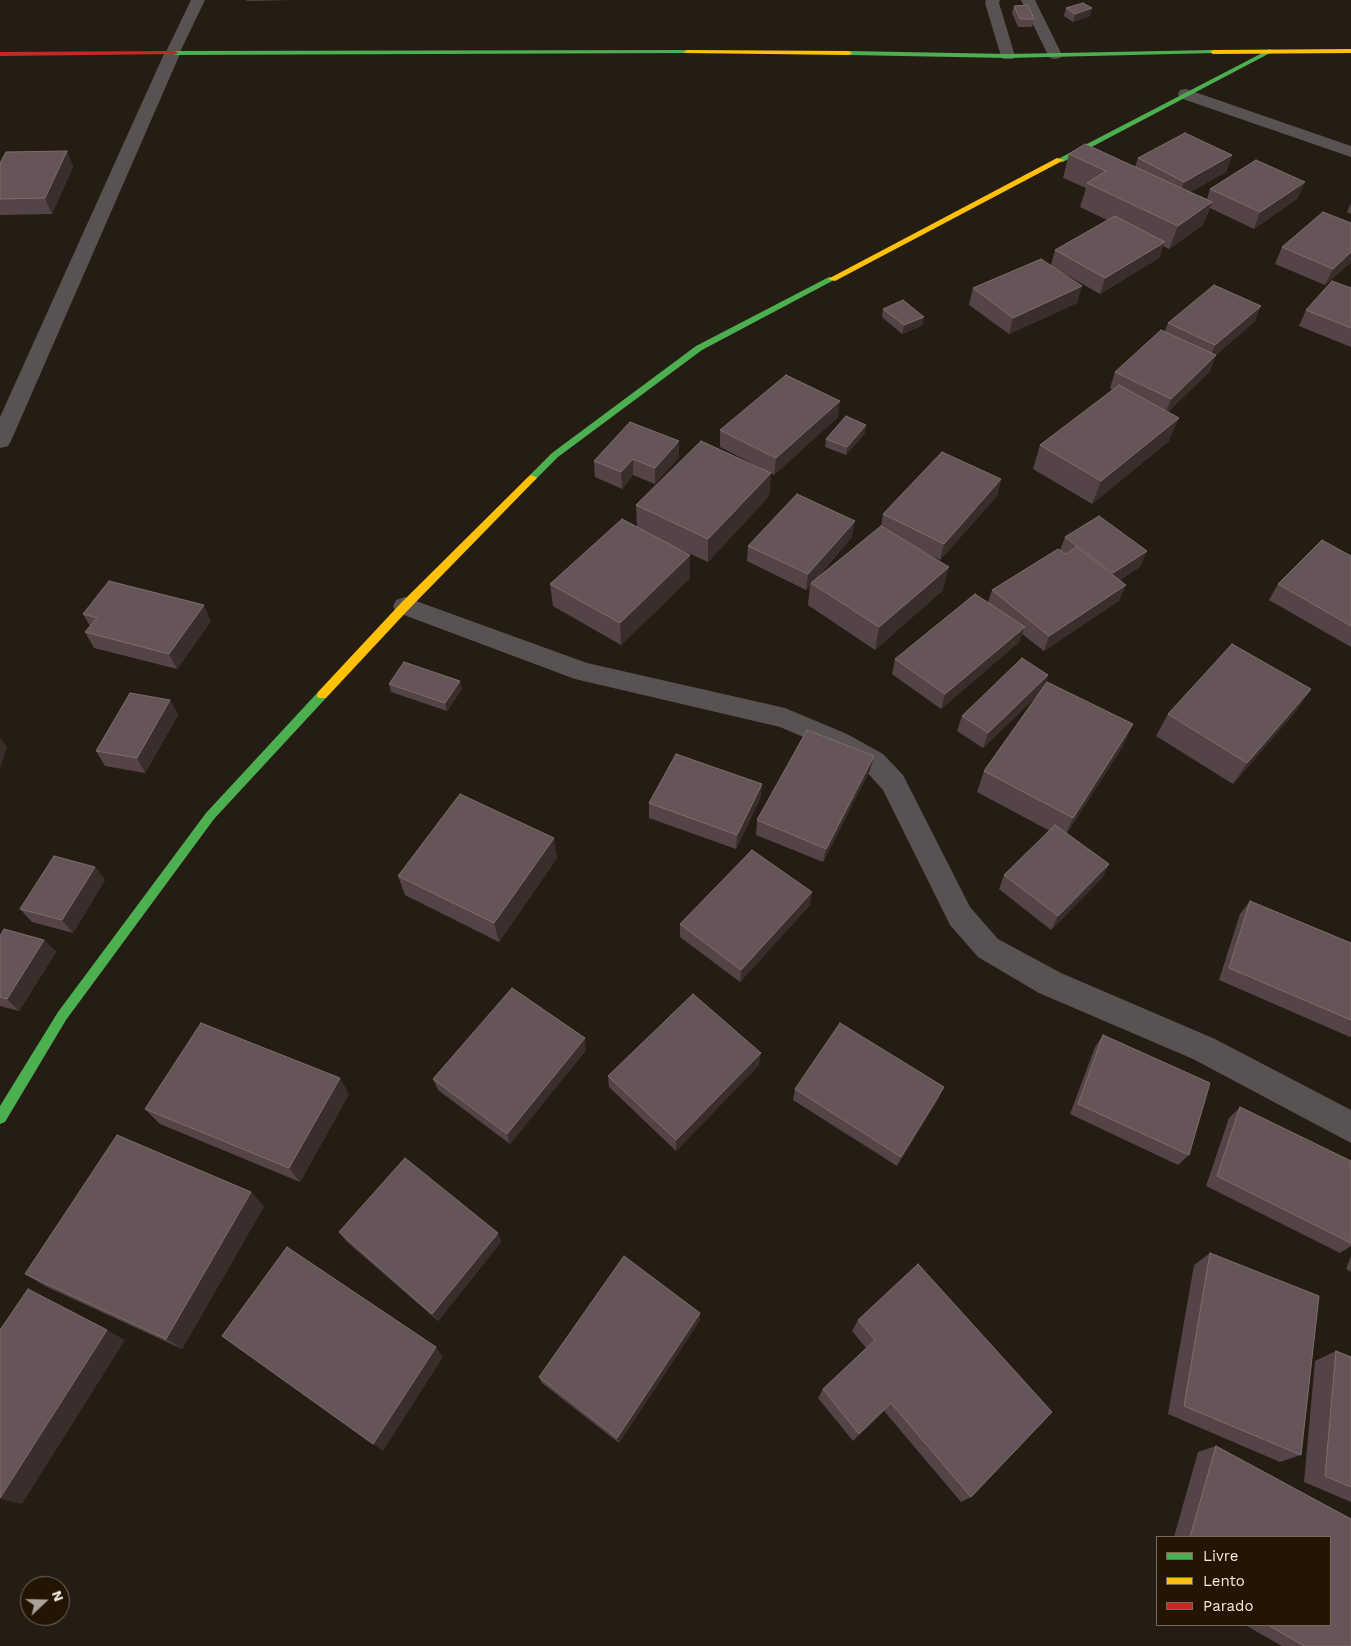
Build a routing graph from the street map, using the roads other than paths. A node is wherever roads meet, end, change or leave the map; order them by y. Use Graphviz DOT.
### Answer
graph roads {
  1 [pos="198,0"];
  2 [pos="993,0"];
  3 [pos="1028,0"];
  4 [pos="1270,51"];
  5 [pos="1351,51"];
  6 [pos="0,54"];
  7 [pos="172,54"];
  8 [pos="1055,55"];
  9 [pos="1008,56"];
  10 [pos="1186,94"];
  11 [pos="1351,152"];
  12 [pos="0,441"];
  13 [pos="405,606"];
  14 [pos="0,1118"];
  15 [pos="1351,1127"];
  1 -- 7 [label="lane"];
  2 -- 9 [label="lane"];
  3 -- 8 [label="lane"];
  4 -- 5 [label="street"];
  4 -- 8 [label="street"];
  4 -- 10 [label="street"];
  6 -- 7 [label="street"];
  7 -- 9 [label="street"];
  7 -- 12 [label="street"];
  8 -- 9 [label="street"];
  10 -- 11 [label="street"];
  10 -- 13 [label="street"];
  13 -- 14 [label="street"];
  13 -- 15 [label="street"];
}
